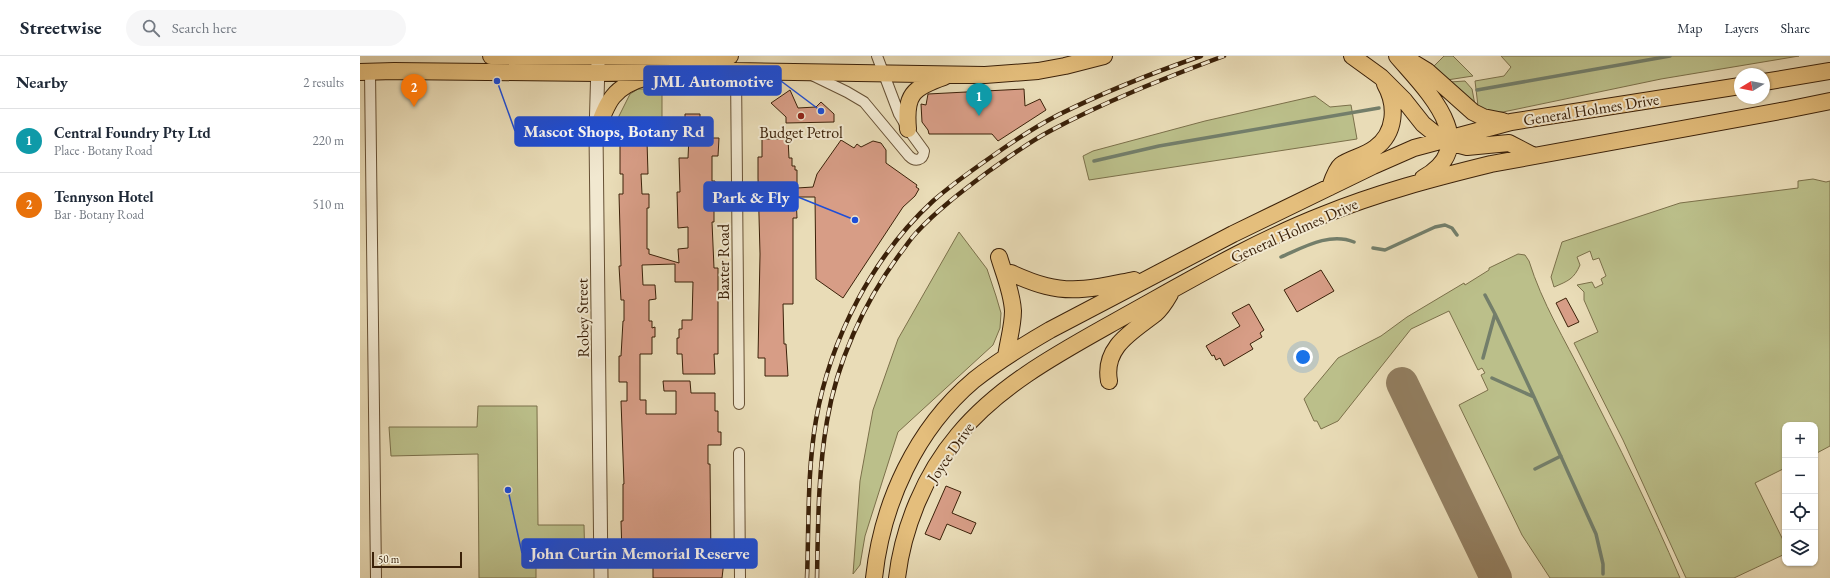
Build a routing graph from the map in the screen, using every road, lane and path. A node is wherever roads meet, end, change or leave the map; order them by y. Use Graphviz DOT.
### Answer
graph roads {
  1 [pos="491,56"];
  2 [pos="730,56"];
  3 [pos="877,56"];
  4 [pos="1104,56"];
  5 [pos="1352,56"];
  6 [pos="1397,56"];
  7 [pos="1402,56"];
  8 [pos="598,57"];
  9 [pos="675,62"];
  10 [pos="736,71"];
  11 [pos="1830,71"];
  12 [pos="365,72"];
  13 [pos="598,73"];
  14 [pos="806,73"];
  15 [pos="882,73"];
  16 [pos="950,75"];
  17 [pos="1381,77"];
  18 [pos="1770,81"];
  19 [pos="1734,87"];
  20 [pos="1830,100"];
  21 [pos="1511,122"];
  22 [pos="908,129"];
  23 [pos="596,133"];
  24 [pos="1448,141"];
  25 [pos="1534,156"];
  26 [pos="1412,184"];
  27 [pos="1330,187"];
  28 [pos="999,257"];
  29 [pos="1011,273"];
  30 [pos="1153,275"];
  31 [pos="1175,288"];
  32 [pos="1024,345"];
  33 [pos="1071,347"];
  34 [pos="1006,357"];
  35 [pos="1109,381"];
  36 [pos="739,404"];
  37 [pos="739,453"];
  38 [pos="376,578"];
  39 [pos="601,578"];
  40 [pos="740,578"];
  41 [pos="874,578"];
  42 [pos="897,578"];
  1 -- 8 [label="main road"];
  2 -- 9 [label="main road"];
  3 -- 15 [label="street"];
  4 -- 16 [label="main road"];
  5 -- 17 [label="main road"];
  6 -- 24 [label="main road"];
  7 -- 21 [label="main road"];
  8 -- 9 [label="main road"];
  8 -- 13 [label="street, Robey Street"];
  9 -- 10 [label="main road"];
  9 -- 13 [label="main road"];
  9 -- 23 [label="main road"];
  10 -- 14 [label="main road"];
  10 -- 36 [label="street, Baxter Road"];
  11 -- 18 [label="main road"];
  12 -- 13 [label="main road"];
  12 -- 38 [label="street"];
  13 -- 23 [label="street, Robey Street"];
  14 -- 15 [label="main road"];
  14 -- 22 [label="street"];
  15 -- 16 [label="main road"];
  15 -- 22 [label="street"];
  16 -- 22 [label="main road"];
  17 -- 24 [label="main road"];
  17 -- 27 [label="main road"];
  19 -- 21 [label="main road, General Holmes Drive"];
  20 -- 25 [label="main road, General Holmes Drive"];
  21 -- 24 [label="main road, General Holmes Drive"];
  23 -- 39 [label="street, Robey Street"];
  24 -- 25 [label="main road, General Holmes Drive"];
  24 -- 26 [label="main road"];
  24 -- 27 [label="main road, General Holmes Drive"];
  25 -- 26 [label="main road, General Holmes Drive"];
  26 -- 31 [label="main road, General Holmes Drive"];
  27 -- 30 [label="main road, General Holmes Drive"];
  28 -- 34 [label="main road"];
  29 -- 30 [label="main road"];
  30 -- 32 [label="main road, General Holmes Drive"];
  31 -- 33 [label="main road, General Holmes Drive"];
  31 -- 35 [label="main road"];
  32 -- 34 [label="main road, Joyce Drive"];
  33 -- 42 [label="main road, Joyce Drive"];
  34 -- 41 [label="main road, Joyce Drive"];
  37 -- 40 [label="street"];
}
